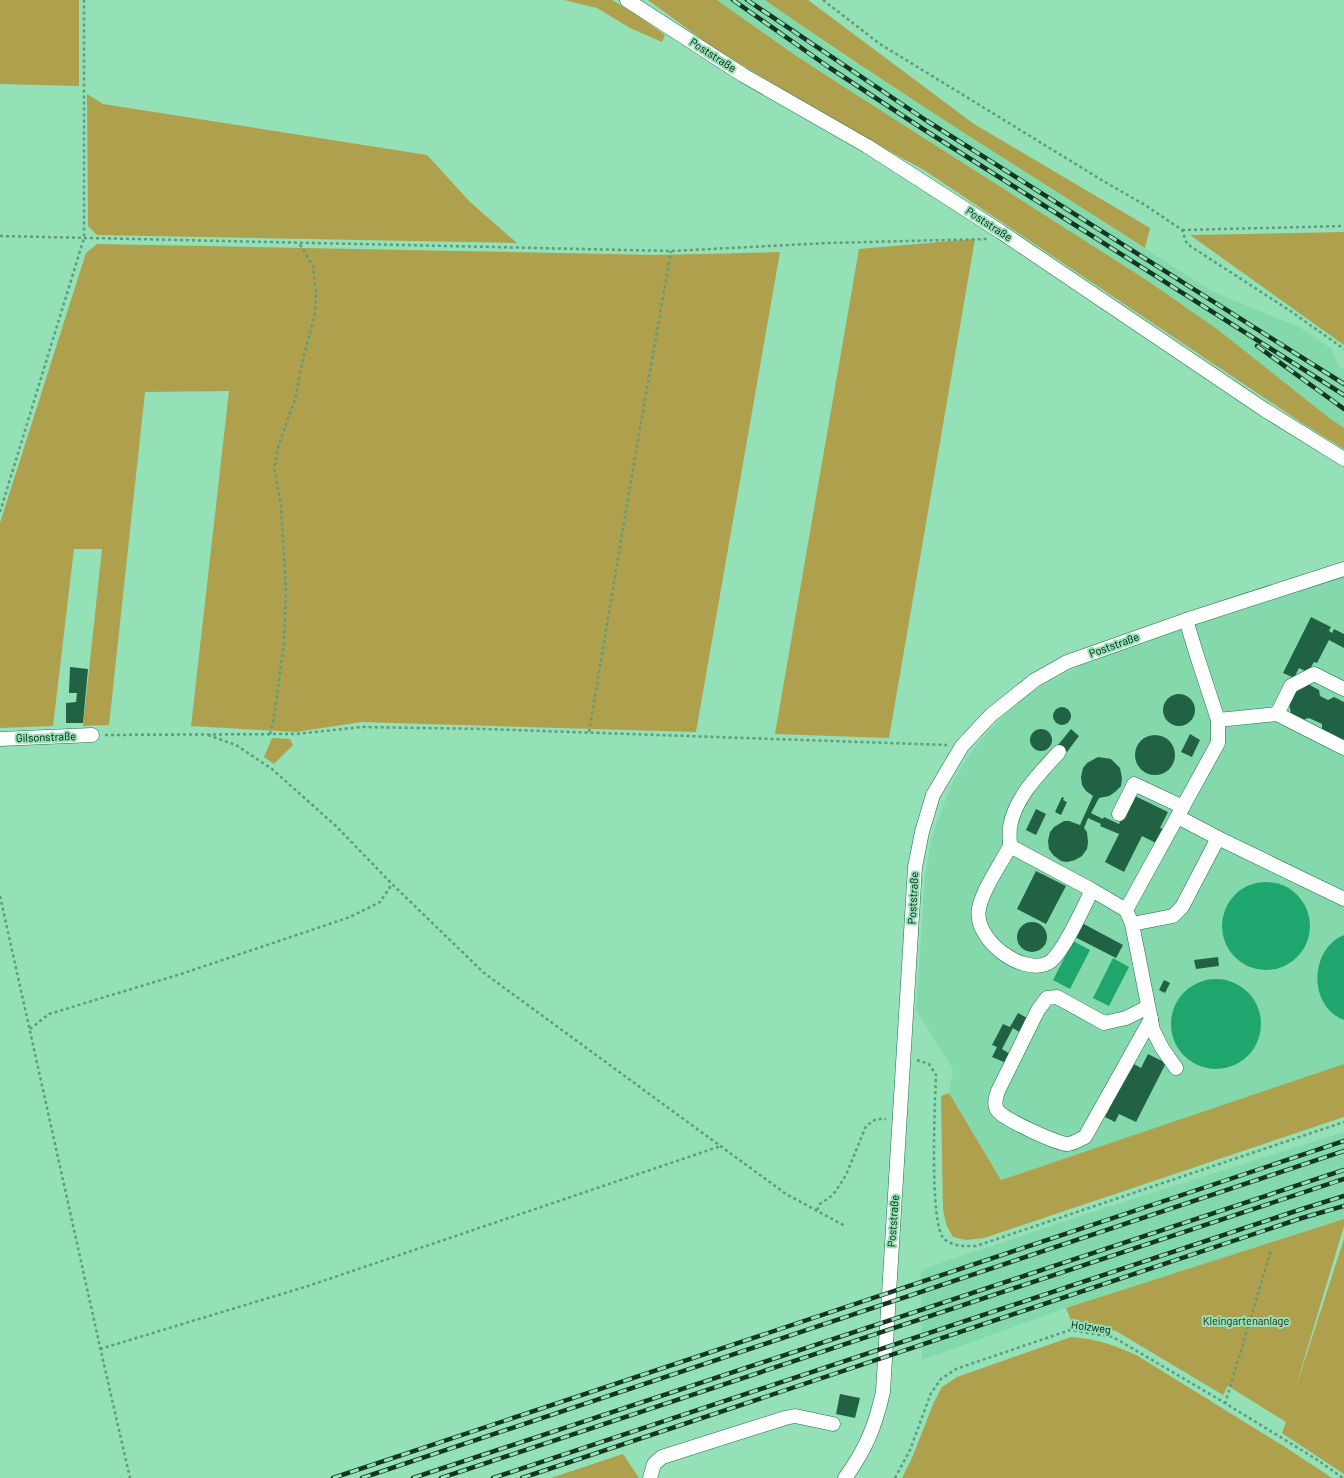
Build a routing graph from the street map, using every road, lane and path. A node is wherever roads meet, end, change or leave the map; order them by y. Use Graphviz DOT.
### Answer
graph roads {
  1 [pos="84,0"];
  2 [pos="628,0"];
  3 [pos="823,0"];
  4 [pos="1344,226"];
  5 [pos="1182,230"];
  6 [pos="1001,232"];
  7 [pos="0,236"];
  8 [pos="84,238"];
  9 [pos="299,243"];
  10 [pos="671,251"];
  11 [pos="1344,349"];
  12 [pos="1344,459"];
  13 [pos="0,512"];
  14 [pos="1344,569"];
  15 [pos="1186,620"];
  16 [pos="1344,689"];
  17 [pos="1277,714"];
  18 [pos="1218,720"];
  19 [pos="590,732"];
  20 [pos="270,734"];
  21 [pos="92,735"];
  22 [pos="205,735"];
  23 [pos="0,739"];
  24 [pos="962,746"];
  25 [pos="1344,748"];
  26 [pos="1059,752"];
  27 [pos="1180,812"];
  28 [pos="1119,814"];
  29 [pos="1218,838"];
  30 [pos="1010,846"];
  31 [pos="392,884"];
  32 [pos="1092,890"];
  33 [pos="0,896"];
  34 [pos="1344,899"];
  35 [pos="1126,910"];
  36 [pos="1132,924"];
  37 [pos="1149,1013"];
  38 [pos="30,1029"];
  39 [pos="903,1055"];
  40 [pos="1176,1068"];
  41 [pos="887,1119"];
  42 [pos="1344,1122"];
  43 [pos="721,1146"];
  44 [pos="817,1210"];
  45 [pos="846,1226"];
  46 [pos="1271,1250"];
  47 [pos="100,1348"];
  48 [pos="1225,1404"];
  49 [pos="833,1424"];
  50 [pos="130,1478"];
  51 [pos="650,1478"];
  52 [pos="845,1478"];
  53 [pos="895,1478"];
  54 [pos="1343,1478"];
  1 -- 8 [label="path"];
  2 -- 6 [label="street, Poststraße"];
  3 -- 5 [label="path"];
  4 -- 5 [label="path"];
  5 -- 11 [label="path"];
  6 -- 10 [label="path"];
  6 -- 12 [label="street, Poststraße"];
  7 -- 8 [label="path"];
  8 -- 9 [label="path"];
  8 -- 13 [label="path"];
  9 -- 10 [label="path"];
  9 -- 20 [label="path"];
  10 -- 19 [label="path"];
  14 -- 15 [label="street, Poststraße"];
  15 -- 18 [label="street"];
  15 -- 24 [label="street, Poststraße"];
  16 -- 17 [label="street"];
  17 -- 18 [label="street"];
  17 -- 25 [label="street"];
  18 -- 27 [label="street"];
  19 -- 20 [label="path"];
  19 -- 24 [label="path"];
  20 -- 22 [label="path"];
  21 -- 22 [label="path"];
  21 -- 23 [label="street, Gilsonstraße"];
  22 -- 31 [label="path"];
  24 -- 39 [label="street, Poststraße"];
  26 -- 30 [label="street"];
  27 -- 28 [label="street"];
  27 -- 29 [label="street"];
  27 -- 35 [label="street"];
  29 -- 34 [label="street"];
  29 -- 36 [label="street"];
  30 -- 32 [label="street"];
  30 -- 32 [label="street"];
  31 -- 38 [label="path"];
  31 -- 43 [label="path"];
  32 -- 35 [label="street"];
  33 -- 38 [label="path"];
  35 -- 36 [label="street"];
  36 -- 37 [label="street"];
  37 -- 37 [label="street"];
  37 -- 40 [label="street"];
  38 -- 47 [label="path"];
  39 -- 42 [label="path"];
  39 -- 52 [label="street, Poststraße"];
  41 -- 44 [label="path"];
  43 -- 44 [label="path"];
  43 -- 47 [label="path"];
  44 -- 45 [label="path"];
  46 -- 48 [label="path"];
  47 -- 50 [label="path"];
  48 -- 53 [label="path, Holzweg"];
  48 -- 54 [label="path, Holzweg"];
  49 -- 51 [label="street"];
}
